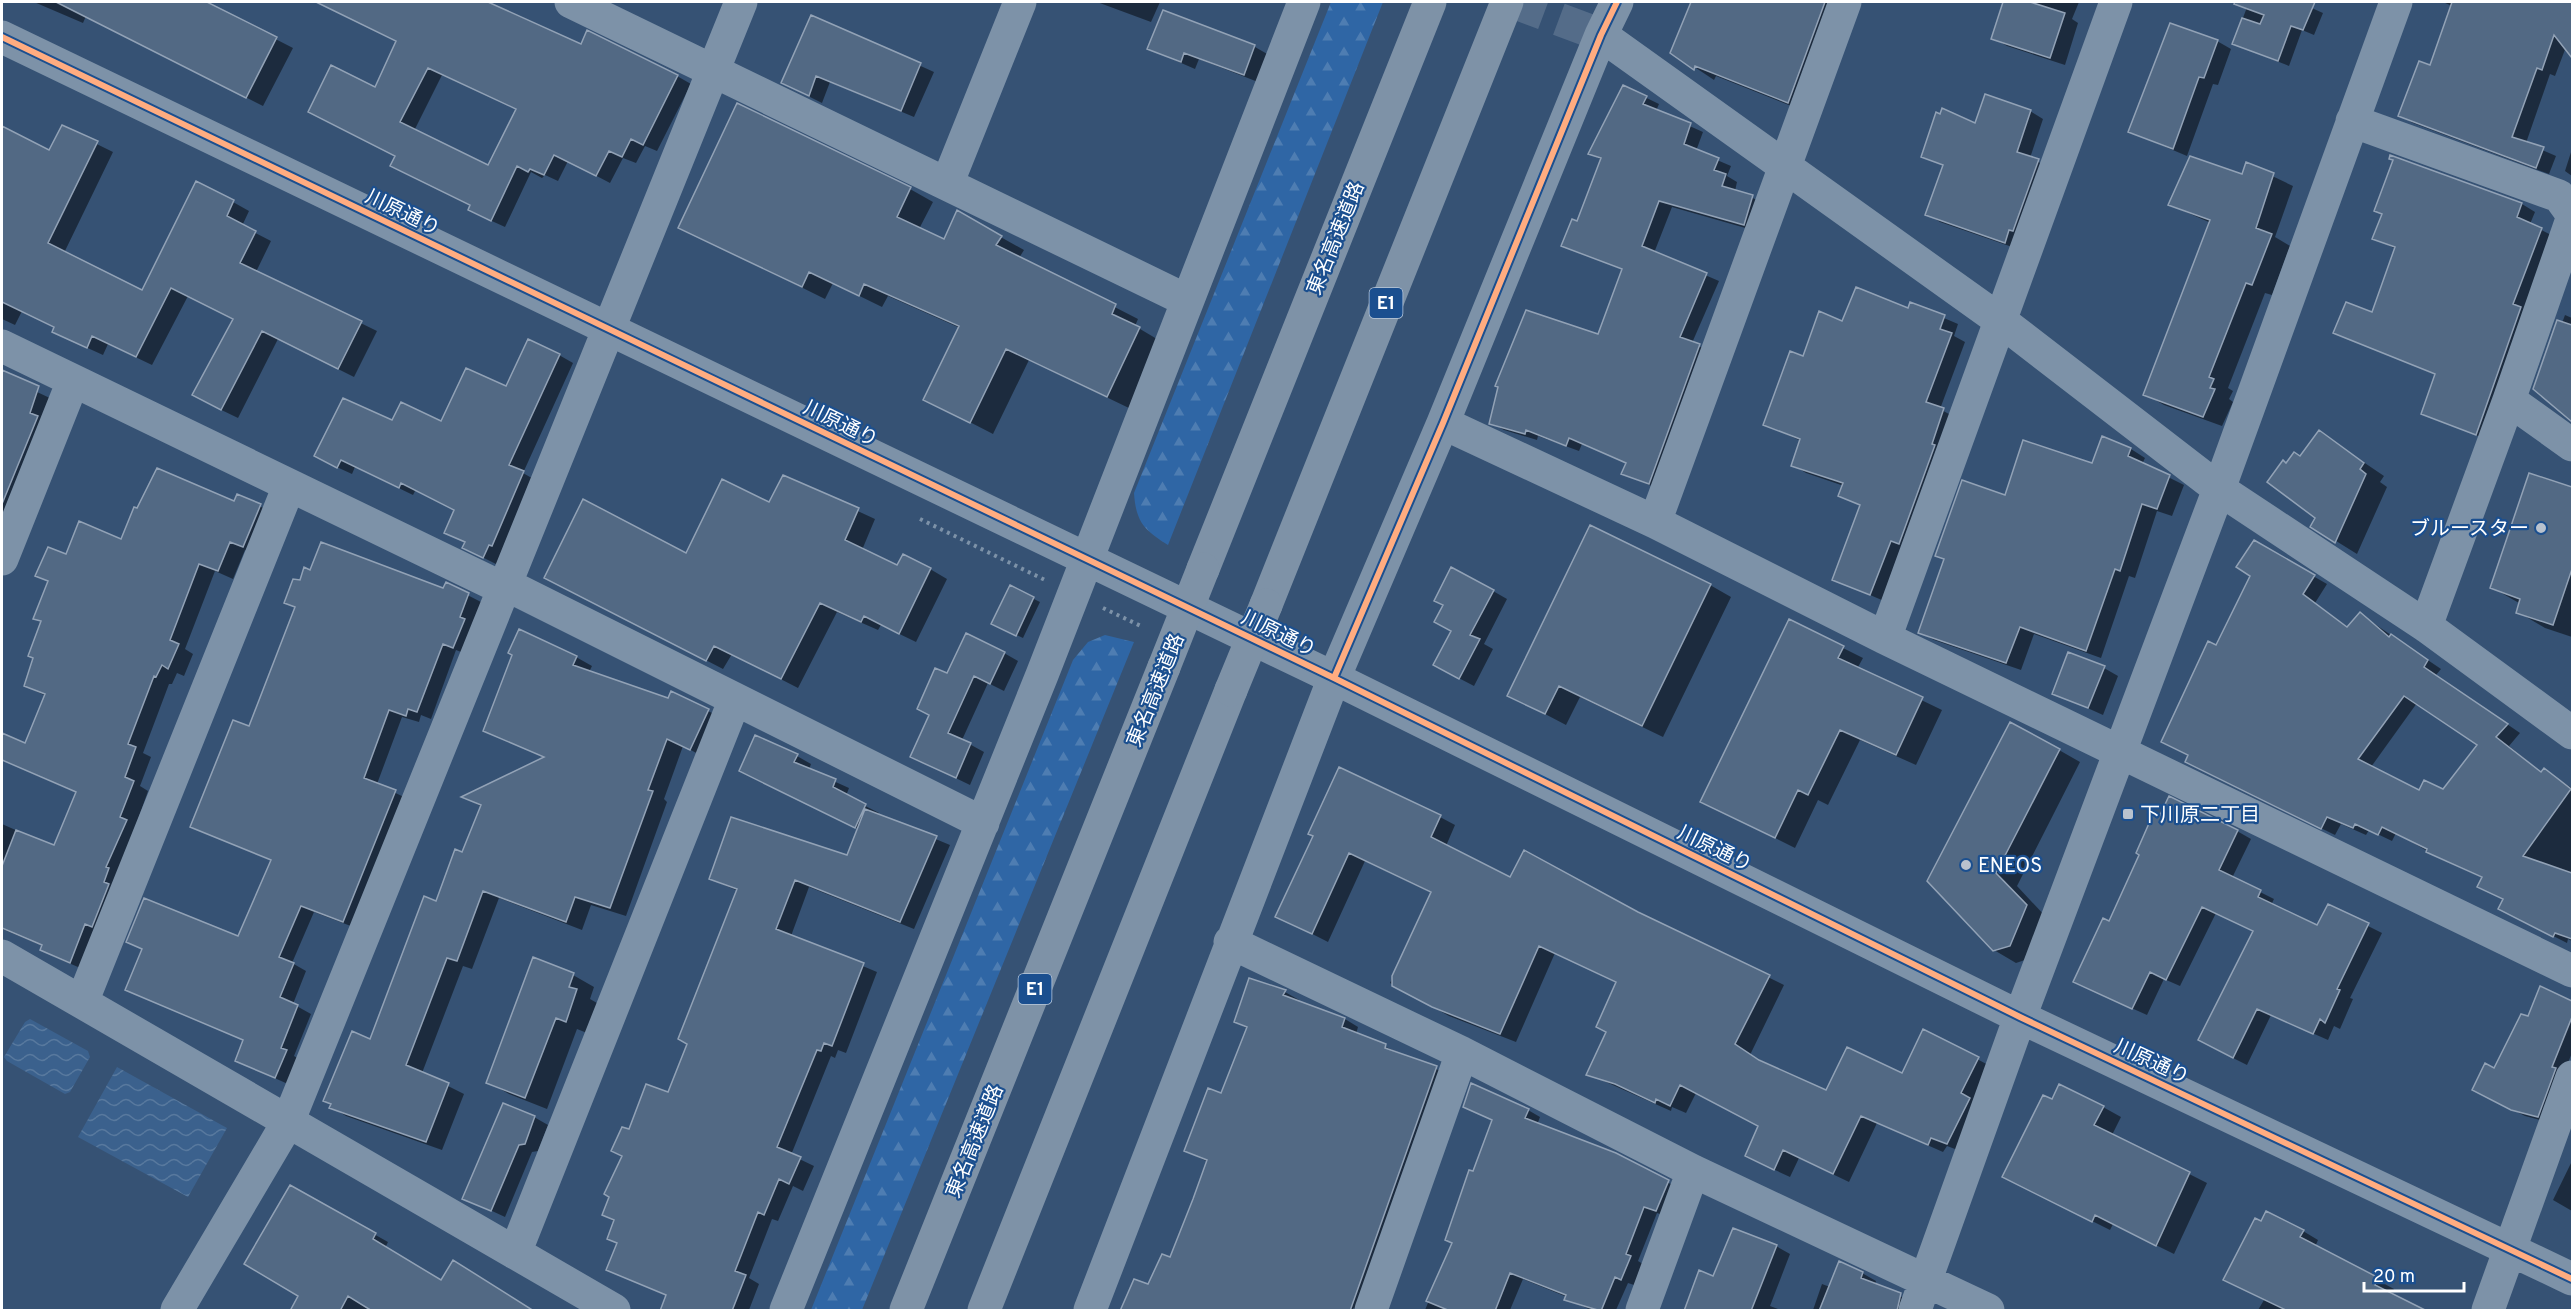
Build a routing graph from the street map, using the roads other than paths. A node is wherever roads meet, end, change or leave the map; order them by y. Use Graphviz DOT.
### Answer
graph roads {
  1 [pos="571,2"];
  2 [pos="741,2"];
  3 [pos="1020,2"];
  4 [pos="1304,2"];
  5 [pos="1430,2"];
  6 [pos="1507,2"];
  7 [pos="1617,2"];
  8 [pos="1845,2"];
  9 [pos="2116,2"];
  10 [pos="2396,2"];
  11 [pos="1601,35"];
  12 [pos="2,37"];
  13 [pos="713,70"];
  14 [pos="2352,121"];
  15 [pos="1783,166"];
  16 [pos="947,184"];
  17 [pos="2572,214"];
  18 [pos="2572,219"];
  19 [pos="1186,300"];
  20 [pos="2001,321"];
  21 [pos="610,330"];
  22 [pos="2,346"];
  23 [pos="73,381"];
  24 [pos="2509,400"];
  25 [pos="1443,423"];
  26 [pos="2572,445"];
  27 [pos="289,486"];
  28 [pos="2219,489"];
  29 [pos="1655,522"];
  30 [pos="2,559"];
  31 [pos="1086,559"];
  32 [pos="505,587"];
  33 [pos="2426,626"];
  34 [pos="1884,638"];
  35 [pos="1334,678"];
  36 [pos="735,699"];
  37 [pos="2572,733"];
  38 [pos="2121,751"];
  39 [pos="983,823"];
  40 [pos="1230,942"];
  41 [pos="2,956"];
  42 [pos="2572,971"];
  43 [pos="81,1002"];
  44 [pos="2020,1017"];
  45 [pos="1462,1053"];
  46 [pos="2572,1077"];
  47 [pos="288,1122"];
  48 [pos="1693,1171"];
  49 [pos="2510,1249"];
  50 [pos="515,1253"];
  51 [pos="2572,1279"];
  52 [pos="1925,1280"];
  53 [pos="177,1311"];
  54 [pos="614,1311"];
  55 [pos="786,1311"];
  56 [pos="906,1311"];
  57 [pos="984,1311"];
  58 [pos="1090,1311"];
  59 [pos="1371,1311"];
  60 [pos="1642,1311"];
  61 [pos="1915,1311"];
  62 [pos="1988,1311"];
  63 [pos="2488,1311"];
  1 -- 13 [label="street"];
  2 -- 13 [label="street"];
  3 -- 16 [label="street"];
  4 -- 19 [label="street"];
  5 -- 56 [label="highway, 東名高速道路 / E1, bridge"];
  6 -- 57 [label="highway, E1, bridge"];
  7 -- 11 [label="street"];
  8 -- 15 [label="street"];
  9 -- 20 [label="street"];
  10 -- 14 [label="street"];
  11 -- 15 [label="street"];
  11 -- 25 [label="street"];
  12 -- 21 [label="street, 川原通り"];
  13 -- 16 [label="street"];
  13 -- 21 [label="street"];
  14 -- 17 [label="street"];
  14 -- 28 [label="street"];
  15 -- 20 [label="street"];
  15 -- 29 [label="street"];
  16 -- 19 [label="street"];
  18 -- 24 [label="street"];
  19 -- 31 [label="street"];
  20 -- 28 [label="street"];
  20 -- 34 [label="street"];
  21 -- 31 [label="street, 川原通り"];
  21 -- 32 [label="street"];
  22 -- 23 [label="street"];
  23 -- 27 [label="street"];
  23 -- 30 [label="street"];
  24 -- 26 [label="street"];
  24 -- 33 [label="street"];
  25 -- 29 [label="street"];
  25 -- 35 [label="street"];
  27 -- 32 [label="street"];
  27 -- 43 [label="street"];
  28 -- 33 [label="street"];
  28 -- 38 [label="street"];
  29 -- 34 [label="street"];
  31 -- 35 [label="street, 川原通り"];
  31 -- 39 [label="street"];
  32 -- 36 [label="street"];
  32 -- 47 [label="street"];
  33 -- 37 [label="street"];
  34 -- 38 [label="street"];
  35 -- 40 [label="street"];
  35 -- 44 [label="street, 川原通り"];
  36 -- 39 [label="street"];
  36 -- 50 [label="street"];
  38 -- 42 [label="street"];
  38 -- 44 [label="street"];
  39 -- 55 [label="street"];
  40 -- 45 [label="street"];
  40 -- 58 [label="street"];
  41 -- 43 [label="street"];
  43 -- 47 [label="street"];
  44 -- 49 [label="street, 川原通り"];
  44 -- 52 [label="street"];
  45 -- 48 [label="street"];
  45 -- 59 [label="street"];
  46 -- 49 [label="street"];
  47 -- 50 [label="street"];
  47 -- 53 [label="street"];
  48 -- 52 [label="street"];
  48 -- 60 [label="street"];
  49 -- 51 [label="street, 川原通り"];
  49 -- 63 [label="street"];
  50 -- 54 [label="street"];
  52 -- 61 [label="street"];
  52 -- 62 [label="street"];
}
